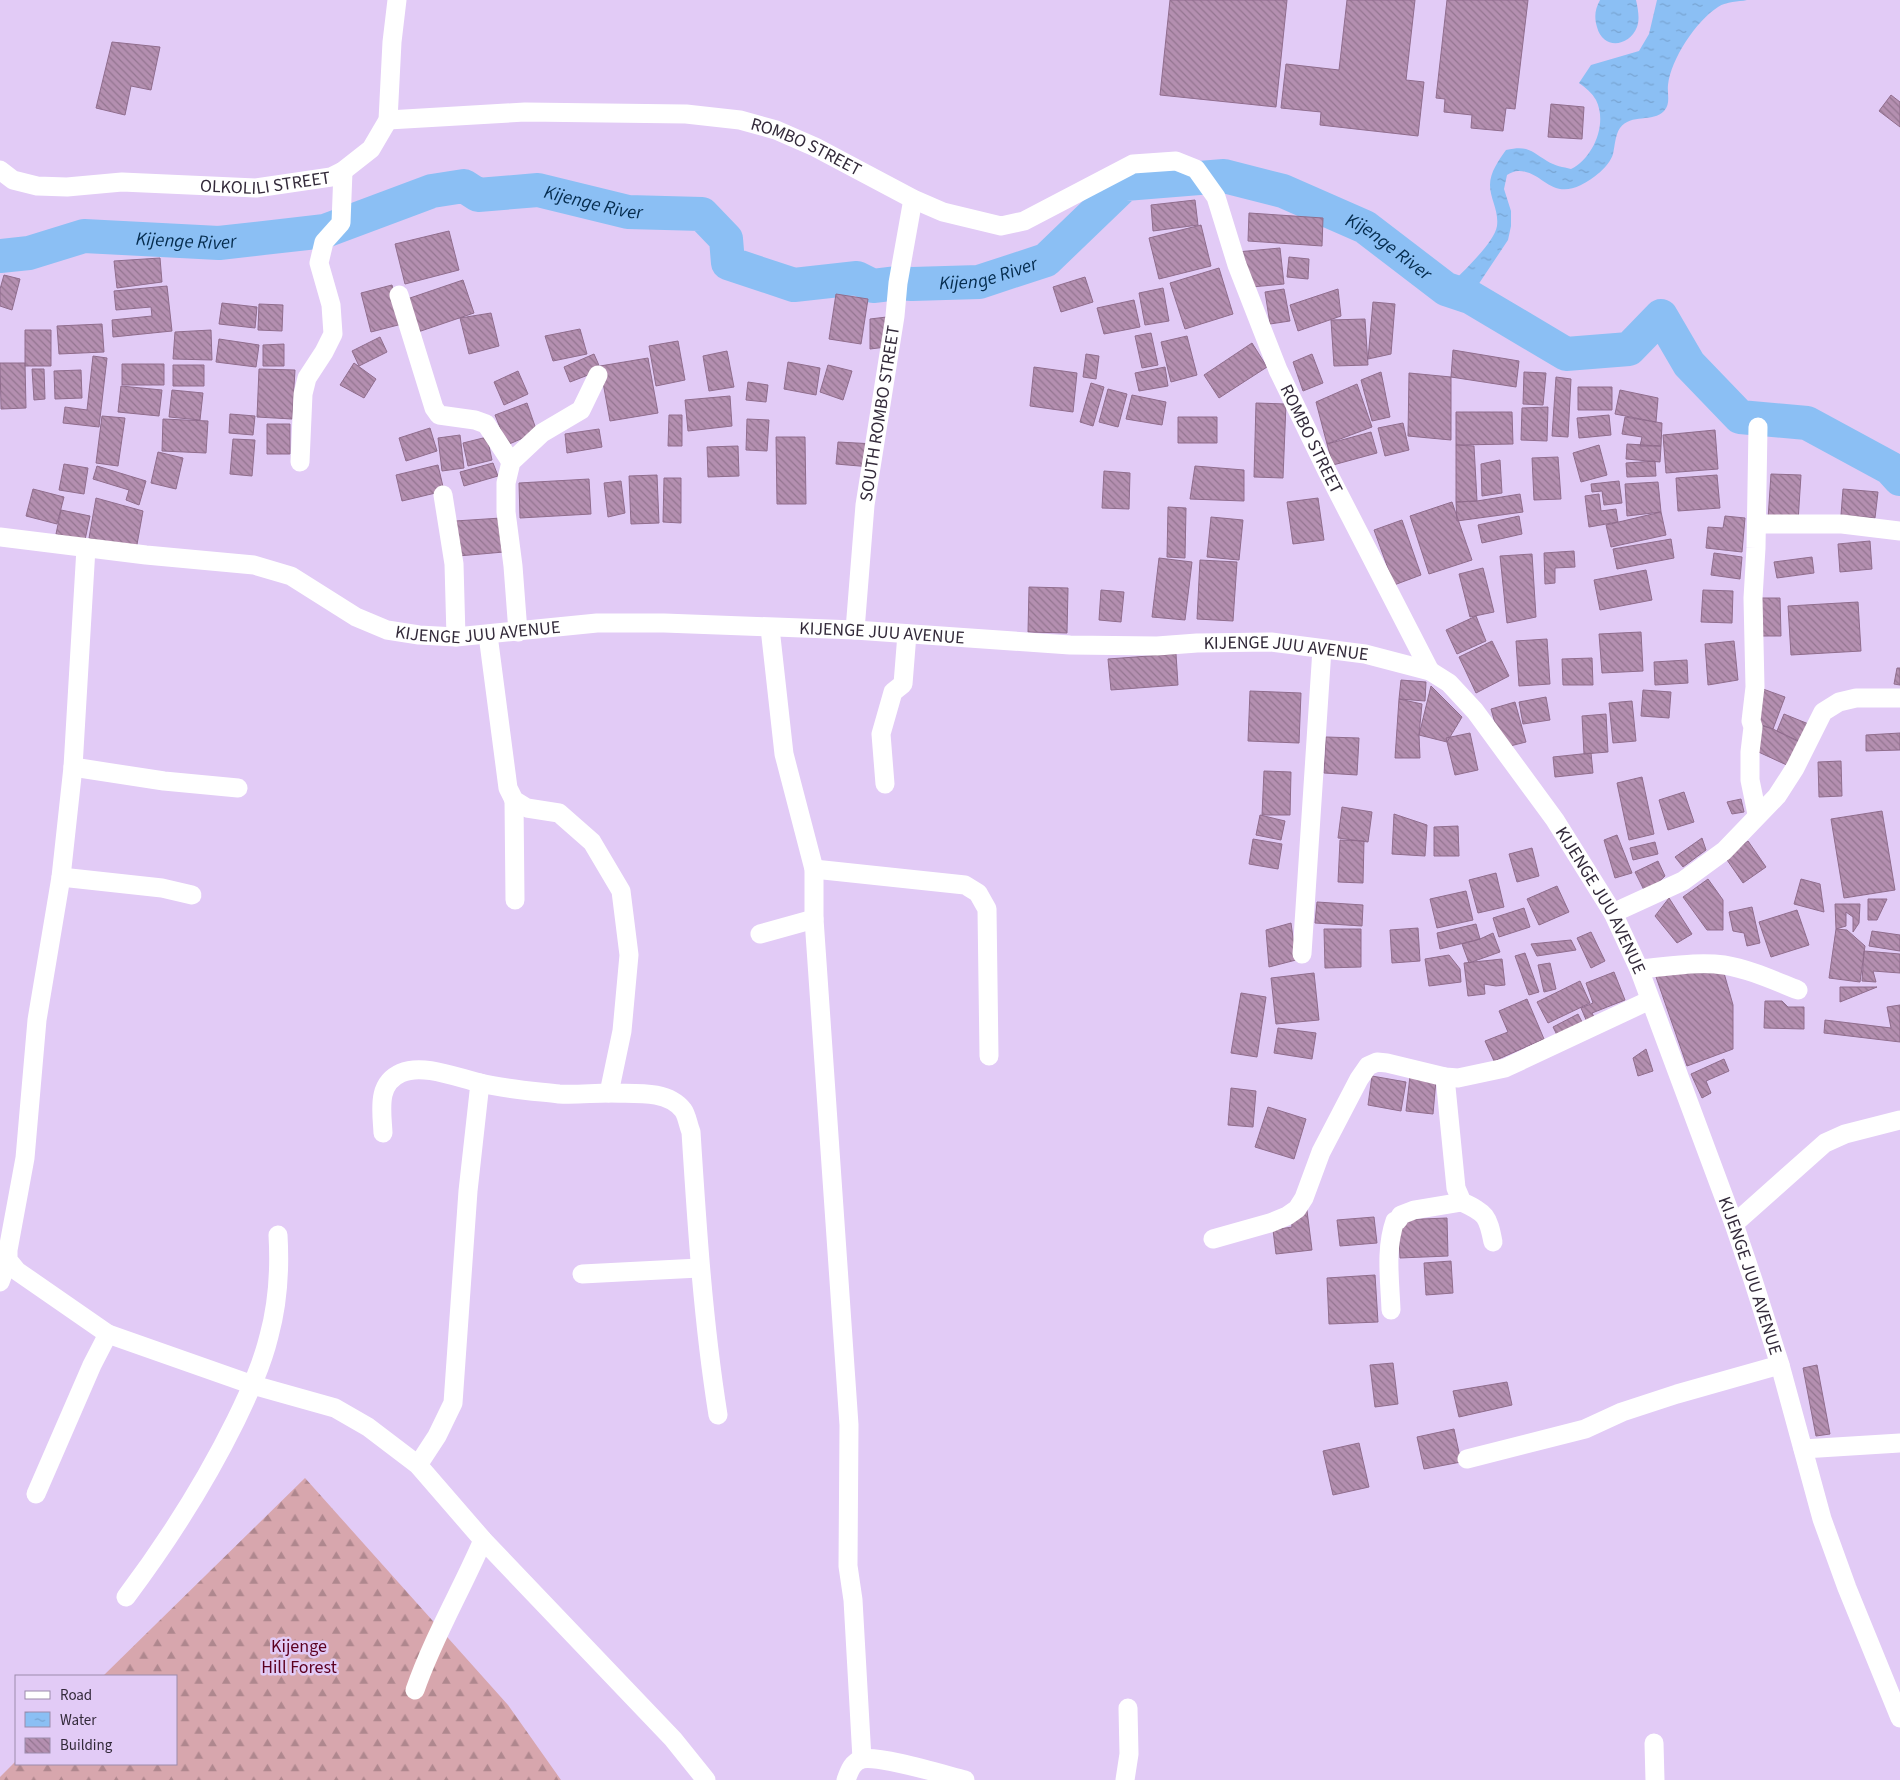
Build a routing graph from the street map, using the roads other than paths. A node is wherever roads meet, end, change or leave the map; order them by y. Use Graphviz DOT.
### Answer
graph roads {
  1 [pos="397,0"];
  2 [pos="388,120"];
  3 [pos="0,170"];
  4 [pos="343,178"];
  5 [pos="913,199"];
  6 [pos="399,295"];
  7 [pos="598,376"];
  8 [pos="1758,427"];
  9 [pos="300,462"];
  10 [pos="511,462"];
  11 [pos="443,495"];
  12 [pos="1757,524"];
  13 [pos="1900,531"];
  14 [pos="0,537"];
  15 [pos="86,548"];
  16 [pos="770,628"];
  17 [pos="855,630"];
  18 [pos="518,632"];
  19 [pos="907,634"];
  20 [pos="488,635"];
  21 [pos="456,637"];
  22 [pos="1322,649"];
  23 [pos="1430,672"];
  24 [pos="1900,698"];
  25 [pos="74,767"];
  26 [pos="885,784"];
  27 [pos="238,788"];
  28 [pos="514,800"];
  29 [pos="1757,814"];
  30 [pos="814,869"];
  31 [pos="61,877"];
  32 [pos="192,894"];
  33 [pos="514,900"];
  34 [pos="1613,914"];
  35 [pos="814,919"];
  36 [pos="760,934"];
  37 [pos="1302,954"];
  38 [pos="1639,969"];
  39 [pos="1798,990"];
  40 [pos="1650,1000"];
  41 [pos="989,1056"];
  42 [pos="1445,1077"];
  43 [pos="480,1083"];
  44 [pos="609,1093"];
  45 [pos="1900,1120"];
  46 [pos="383,1133"];
  47 [pos="1462,1202"];
  48 [pos="1734,1224"];
  49 [pos="6,1229"];
  50 [pos="278,1235"];
  51 [pos="1213,1239"];
  52 [pos="1493,1242"];
  53 [pos="8,1260"];
  54 [pos="699,1268"];
  55 [pos="582,1274"];
  56 [pos="0,1282"];
  57 [pos="1391,1310"];
  58 [pos="108,1334"];
  59 [pos="1780,1365"];
  60 [pos="253,1385"];
  61 [pos="718,1415"];
  62 [pos="1900,1443"];
  63 [pos="1803,1449"];
  64 [pos="1467,1459"];
  65 [pos="418,1465"];
  66 [pos="36,1494"];
  67 [pos="483,1540"];
  68 [pos="126,1597"];
  69 [pos="415,1690"];
  70 [pos="1128,1708"];
  71 [pos="1900,1718"];
  72 [pos="1654,1743"];
  73 [pos="862,1759"];
  74 [pos="706,1780"];
  75 [pos="846,1780"];
  76 [pos="965,1780"];
  77 [pos="1125,1780"];
  78 [pos="1655,1780"];
  1 -- 2 [label="street, OLKOLILI STREET"];
  2 -- 4 [label="street, OLKOLILI STREET"];
  2 -- 5 [label="street, ROMBO STREET"];
  3 -- 4 [label="street, OLKOLILI STREET"];
  4 -- 9 [label="street"];
  5 -- 17 [label="street, SOUTH ROMBO STREET"];
  5 -- 23 [label="street, ROMBO STREET"];
  6 -- 10 [label="street"];
  7 -- 10 [label="street"];
  8 -- 12 [label="street"];
  10 -- 18 [label="street"];
  11 -- 21 [label="street"];
  12 -- 13 [label="street"];
  12 -- 29 [label="street"];
  14 -- 15 [label="street, KIJENGE JUU AVENUE"];
  15 -- 21 [label="street, KIJENGE JUU AVENUE"];
  15 -- 25 [label="street"];
  16 -- 17 [label="street, KIJENGE JUU AVENUE"];
  16 -- 18 [label="street, KIJENGE JUU AVENUE"];
  16 -- 30 [label="street"];
  17 -- 19 [label="street, KIJENGE JUU AVENUE"];
  18 -- 20 [label="street, KIJENGE JUU AVENUE"];
  19 -- 22 [label="street, KIJENGE JUU AVENUE"];
  19 -- 26 [label="street"];
  20 -- 21 [label="street, KIJENGE JUU AVENUE"];
  20 -- 28 [label="street"];
  22 -- 23 [label="street, KIJENGE JUU AVENUE"];
  22 -- 37 [label="street"];
  23 -- 34 [label="street, KIJENGE JUU AVENUE"];
  24 -- 29 [label="street"];
  25 -- 27 [label="street"];
  25 -- 31 [label="street"];
  28 -- 33 [label="street"];
  28 -- 44 [label="street"];
  29 -- 34 [label="street"];
  30 -- 35 [label="street"];
  30 -- 41 [label="street"];
  31 -- 32 [label="street"];
  31 -- 49 [label="street"];
  34 -- 38 [label="street, KIJENGE JUU AVENUE"];
  35 -- 36 [label="street"];
  35 -- 73 [label="street"];
  38 -- 39 [label="street"];
  38 -- 40 [label="street, KIJENGE JUU AVENUE"];
  40 -- 42 [label="street"];
  40 -- 48 [label="street, KIJENGE JUU AVENUE"];
  42 -- 47 [label="street"];
  42 -- 51 [label="street"];
  43 -- 44 [label="street"];
  43 -- 46 [label="street"];
  43 -- 65 [label="street"];
  44 -- 54 [label="street"];
  45 -- 48 [label="street"];
  47 -- 52 [label="street"];
  47 -- 57 [label="street"];
  48 -- 59 [label="street, KIJENGE JUU AVENUE"];
  49 -- 53 [label="street"];
  50 -- 60 [label="street"];
  53 -- 56 [label="street"];
  53 -- 58 [label="street"];
  54 -- 55 [label="street"];
  54 -- 61 [label="street"];
  58 -- 60 [label="street"];
  58 -- 66 [label="street"];
  59 -- 63 [label="street, KIJENGE JUU AVENUE"];
  59 -- 64 [label="street"];
  60 -- 65 [label="street"];
  60 -- 68 [label="street"];
  62 -- 63 [label="street"];
  63 -- 71 [label="street, KIJENGE JUU AVENUE"];
  65 -- 67 [label="street"];
  67 -- 69 [label="street"];
  67 -- 74 [label="street"];
  70 -- 77 [label="street"];
  72 -- 78 [label="street"];
  73 -- 75 [label="street"];
  73 -- 76 [label="street"];
}
